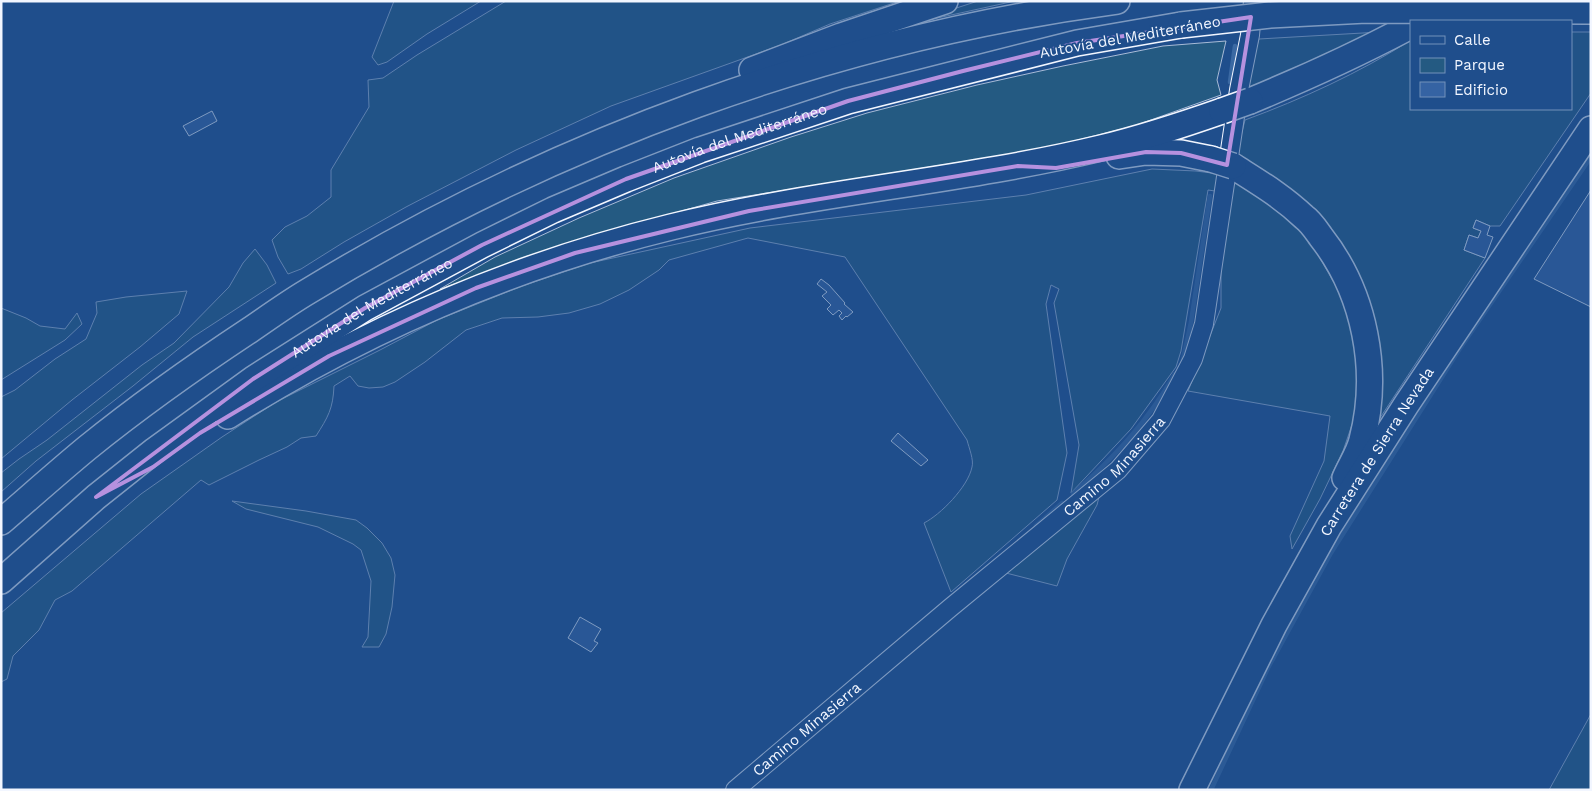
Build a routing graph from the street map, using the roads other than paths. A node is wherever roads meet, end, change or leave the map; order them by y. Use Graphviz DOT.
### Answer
graph roads {
  1 [pos="945,1"];
  2 [pos="1117,1"];
  3 [pos="1253,1"];
  4 [pos="1591,11"];
  5 [pos="1404,29"];
  6 [pos="1591,129"];
  7 [pos="606,140"];
  8 [pos="1018,166"];
  9 [pos="96,497"];
  10 [pos="1,522"];
  11 [pos="1329,526"];
  12 [pos="1,581"];
  13 [pos="736,790"];
  14 [pos="1192,790"];
  1 -- 7 [label="highway"];
  2 -- 7 [label="highway"];
  3 -- 13 [label="street, Camino Minasierra"];
  4 -- 9 [label="highway, Autovía del Mediterráneo, bridge"];
  5 -- 8 [label="highway, bridge"];
  6 -- 11 [label="highway, Carretera de Sierra Nevada"];
  7 -- 10 [label="highway"];
  8 -- 9 [label="highway"];
  8 -- 11 [label="highway"];
  9 -- 12 [label="highway, Autovía del Mediterráneo"];
  11 -- 14 [label="highway, Carretera de Sierra Nevada"];
}
